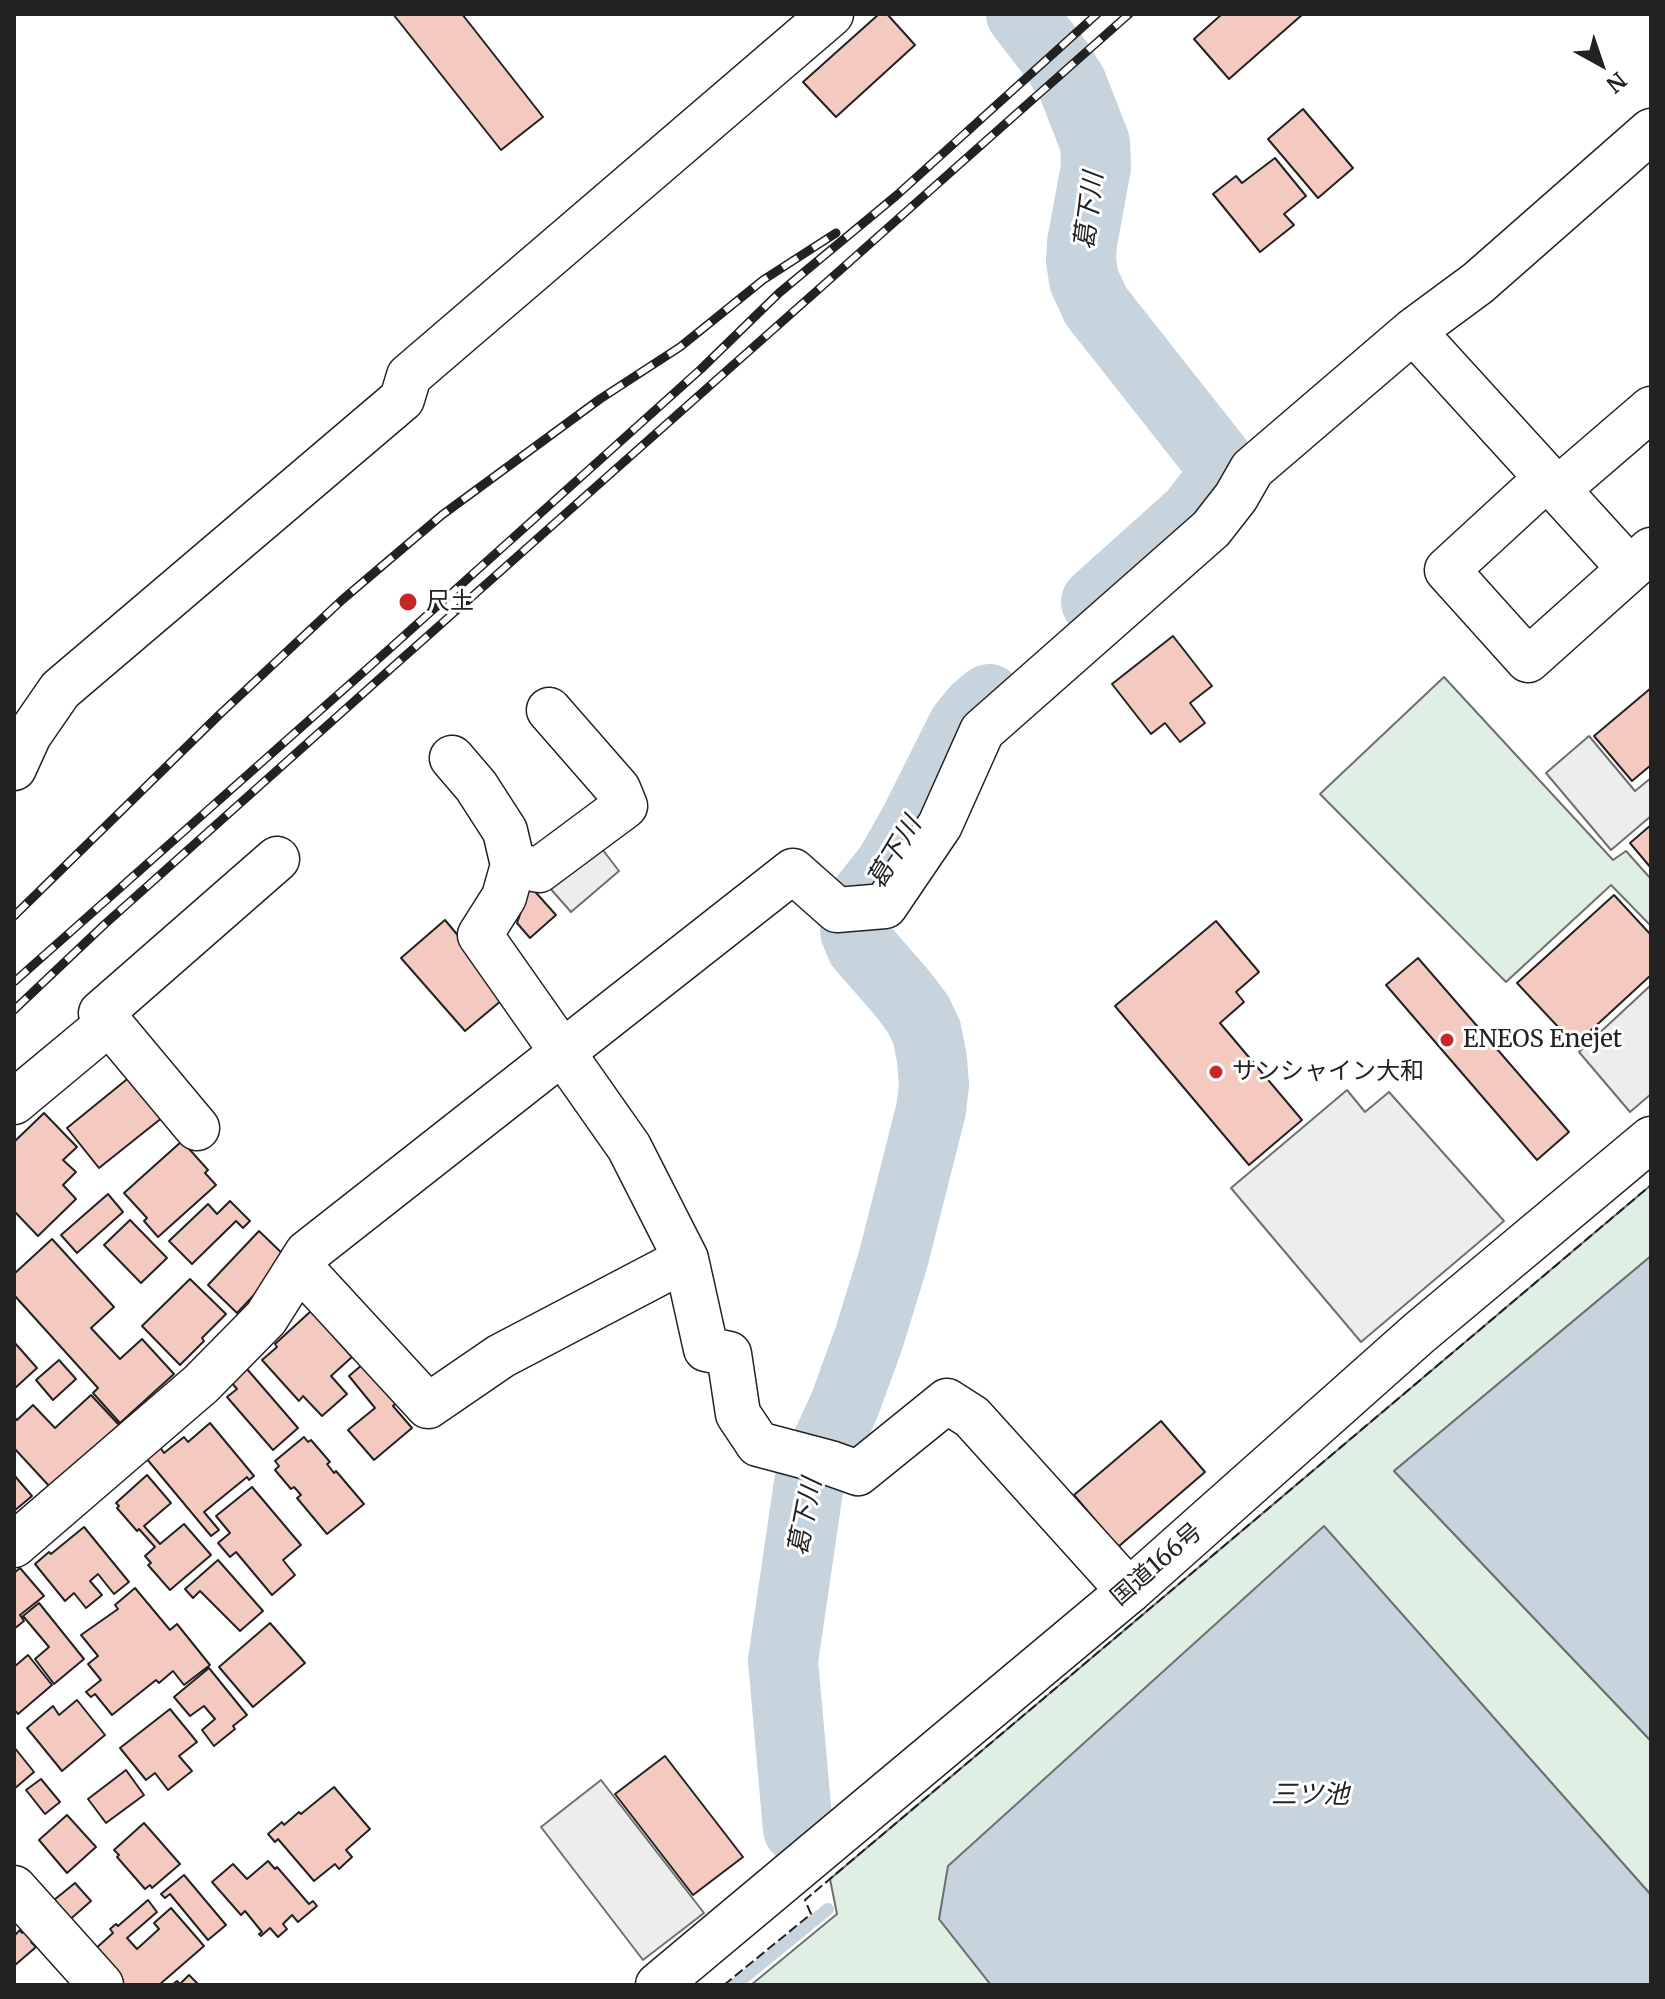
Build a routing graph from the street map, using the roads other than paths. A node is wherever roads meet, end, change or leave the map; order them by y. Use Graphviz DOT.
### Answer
graph roads {
  1 [pos="831,14"];
  2 [pos="1651,131"];
  3 [pos="1413,331"];
  4 [pos="1651,409"];
  5 [pos="1552,484"];
  6 [pos="1641,559"];
  7 [pos="549,710"];
  8 [pos="452,758"];
  9 [pos="14,768"];
  10 [pos="277,859"];
  11 [pos="513,865"];
  12 [pos="109,1023"];
  13 [pos="563,1053"];
  14 [pos="14,1102"];
  15 [pos="197,1128"];
  16 [pos="1651,1139"];
  17 [pos="686,1259"];
  18 [pos="299,1266"];
  19 [pos="14,1545"];
  20 [pos="1129,1591"];
  21 [pos="14,1888"];
  22 [pos="101,1985"];
  23 [pos="658,1985"];
  1 -- 9 [label="main road"];
  2 -- 3 [label="main road"];
  3 -- 5 [label="main road"];
  3 -- 13 [label="main road"];
  4 -- 5 [label="main road"];
  5 -- 6 [label="main road"];
  5 -- 6 [label="main road"];
  7 -- 11 [label="main road"];
  8 -- 11 [label="main road"];
  10 -- 12 [label="main road"];
  11 -- 13 [label="main road"];
  12 -- 14 [label="main road"];
  12 -- 15 [label="main road"];
  13 -- 17 [label="main road"];
  13 -- 18 [label="main road"];
  16 -- 20 [label="main road, 国道166号"];
  17 -- 18 [label="main road"];
  17 -- 20 [label="main road"];
  18 -- 19 [label="main road"];
  20 -- 23 [label="main road, 国道166号"];
  21 -- 22 [label="main road"];
}
